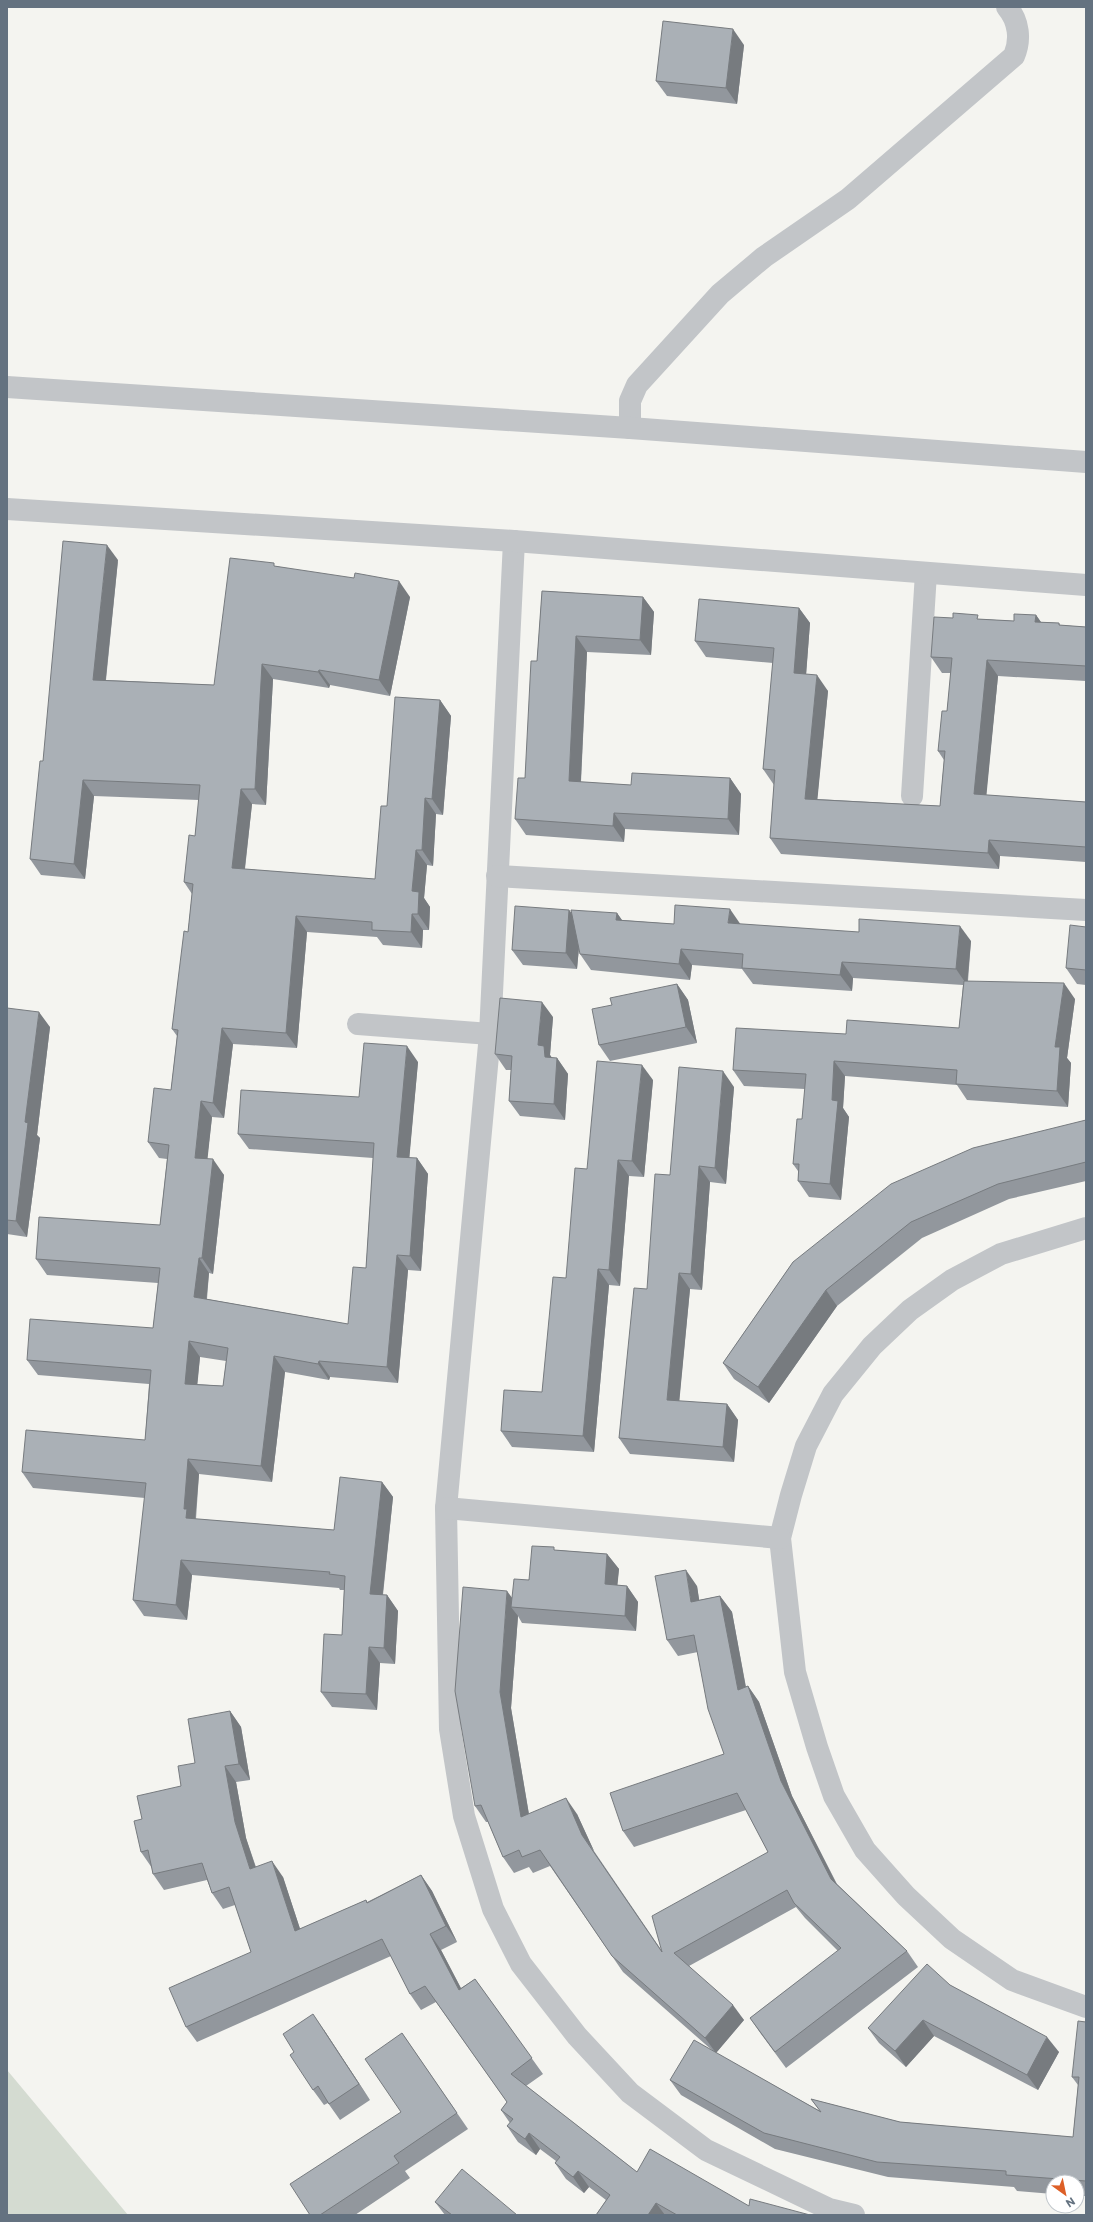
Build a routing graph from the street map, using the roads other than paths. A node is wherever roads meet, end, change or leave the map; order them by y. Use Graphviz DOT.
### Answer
graph roads {
  1 [pos="1007,7"];
  2 [pos="7,387"];
  3 [pos="630,428"];
  4 [pos="1086,462"];
  5 [pos="7,508"];
  6 [pos="514,541"];
  7 [pos="926,573"];
  8 [pos="1086,585"];
  9 [pos="912,796"];
  10 [pos="496,876"];
  11 [pos="1086,910"];
  12 [pos="358,1024"];
  13 [pos="490,1034"];
  14 [pos="1086,1228"];
  15 [pos="446,1508"];
  16 [pos="780,1538"];
  17 [pos="1086,2007"];
  18 [pos="854,2215"];
  1 -- 3 [label="street"];
  2 -- 3 [label="street"];
  3 -- 4 [label="street"];
  5 -- 6 [label="street"];
  6 -- 7 [label="street"];
  6 -- 10 [label="street"];
  7 -- 8 [label="street"];
  7 -- 9 [label="street"];
  10 -- 11 [label="street"];
  10 -- 13 [label="street"];
  12 -- 13 [label="street"];
  13 -- 15 [label="street"];
  14 -- 16 [label="street"];
  15 -- 16 [label="street"];
  15 -- 18 [label="street"];
  16 -- 17 [label="street"];
}
